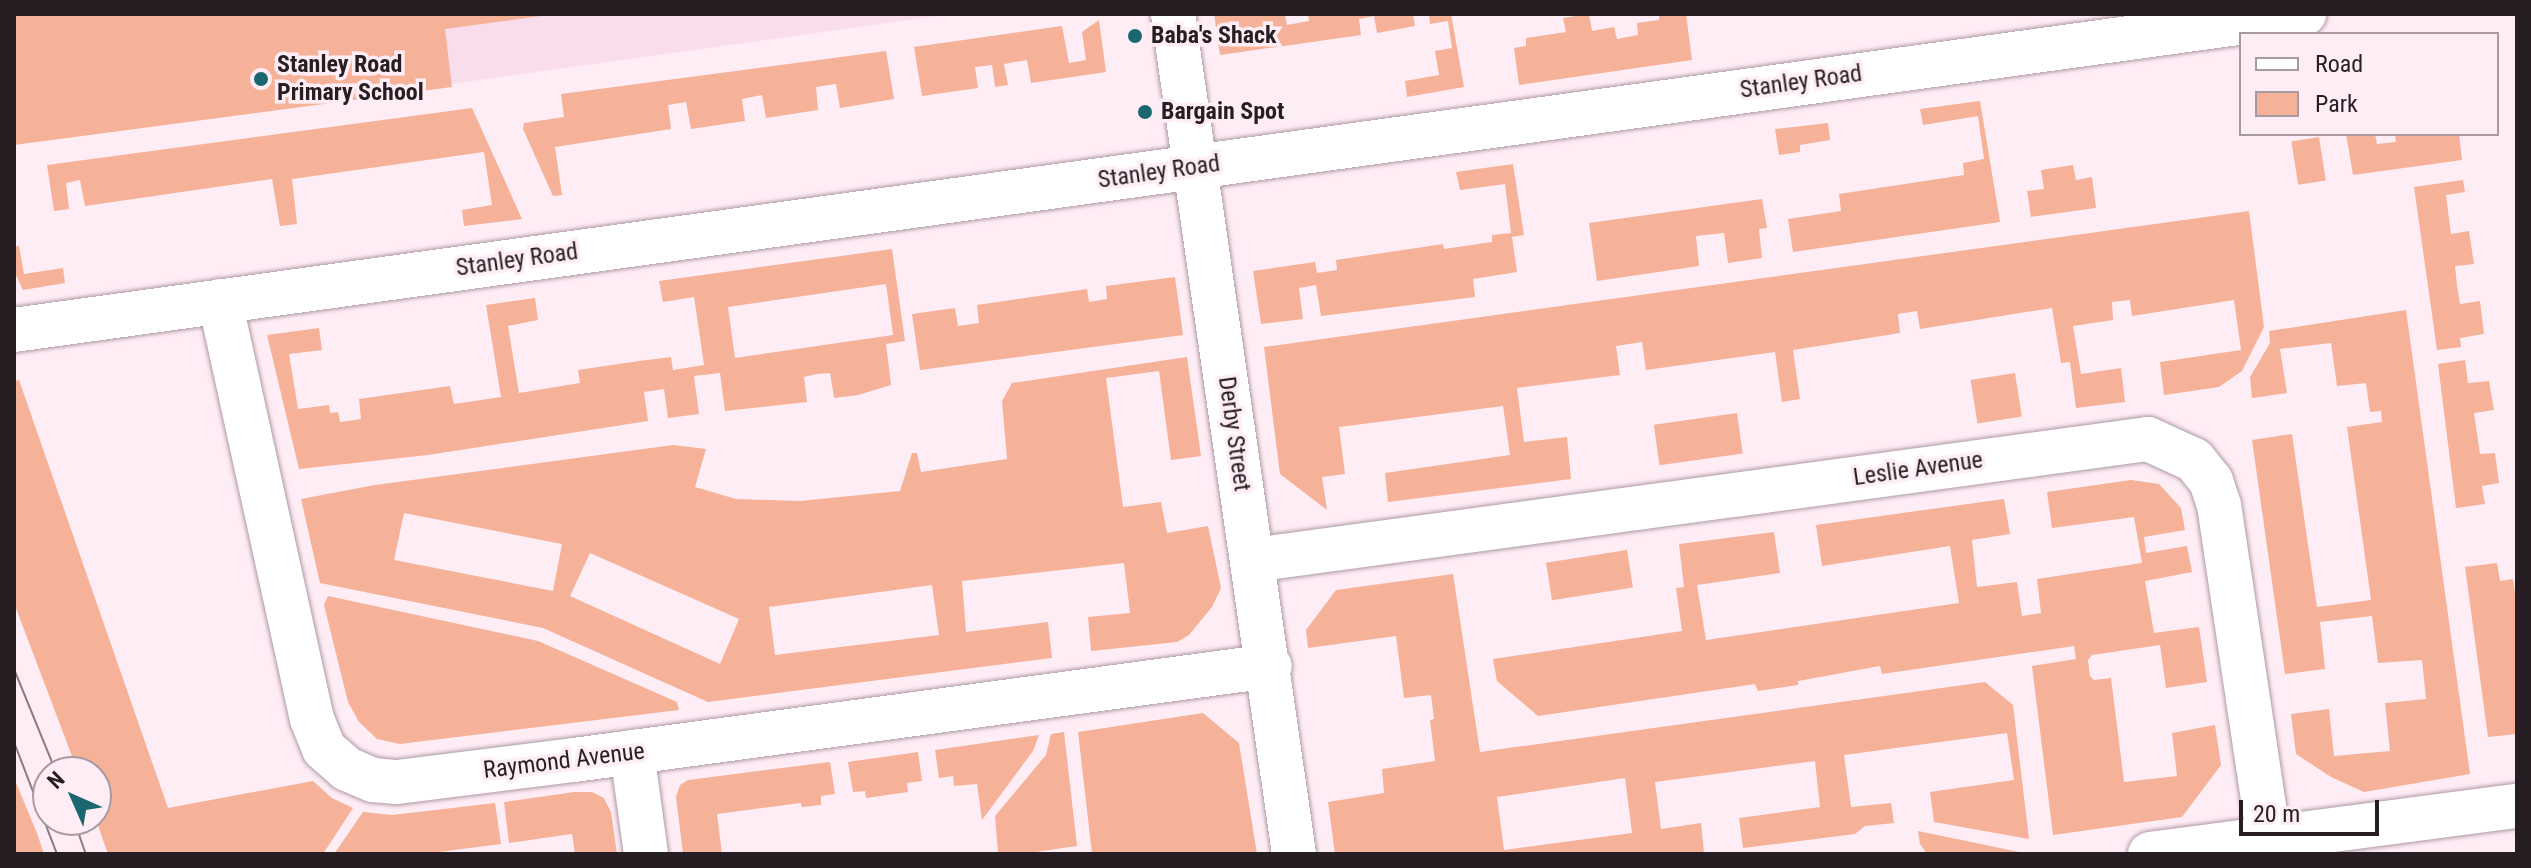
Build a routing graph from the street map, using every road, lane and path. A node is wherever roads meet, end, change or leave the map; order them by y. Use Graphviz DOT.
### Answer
graph roads {
  1 [pos="1173,14"];
  2 [pos="2304,14"];
  3 [pos="1196,167"];
  4 [pos="220,301"];
  5 [pos="14,330"];
  6 [pos="1253,560"];
  7 [pos="1270,666"];
  8 [pos="632,752"];
  9 [pos="2517,806"];
  10 [pos="2269,838"];
  11 [pos="646,854"];
  12 [pos="1294,854"];
  13 [pos="2150,854"];
  1 -- 3 [label="street, Derby Street"];
  2 -- 3 [label="street, Stanley Road"];
  3 -- 4 [label="street, Stanley Road"];
  3 -- 6 [label="street, Derby Street"];
  4 -- 5 [label="street, Stanley Road"];
  4 -- 8 [label="street, Raymond Avenue"];
  6 -- 7 [label="street, Derby Street"];
  6 -- 10 [label="street, Leslie Avenue"];
  7 -- 8 [label="street, Raymond Avenue"];
  7 -- 12 [label="street, Derby Street"];
  8 -- 11 [label="street"];
  9 -- 10 [label="street"];
  10 -- 13 [label="street"];
}
